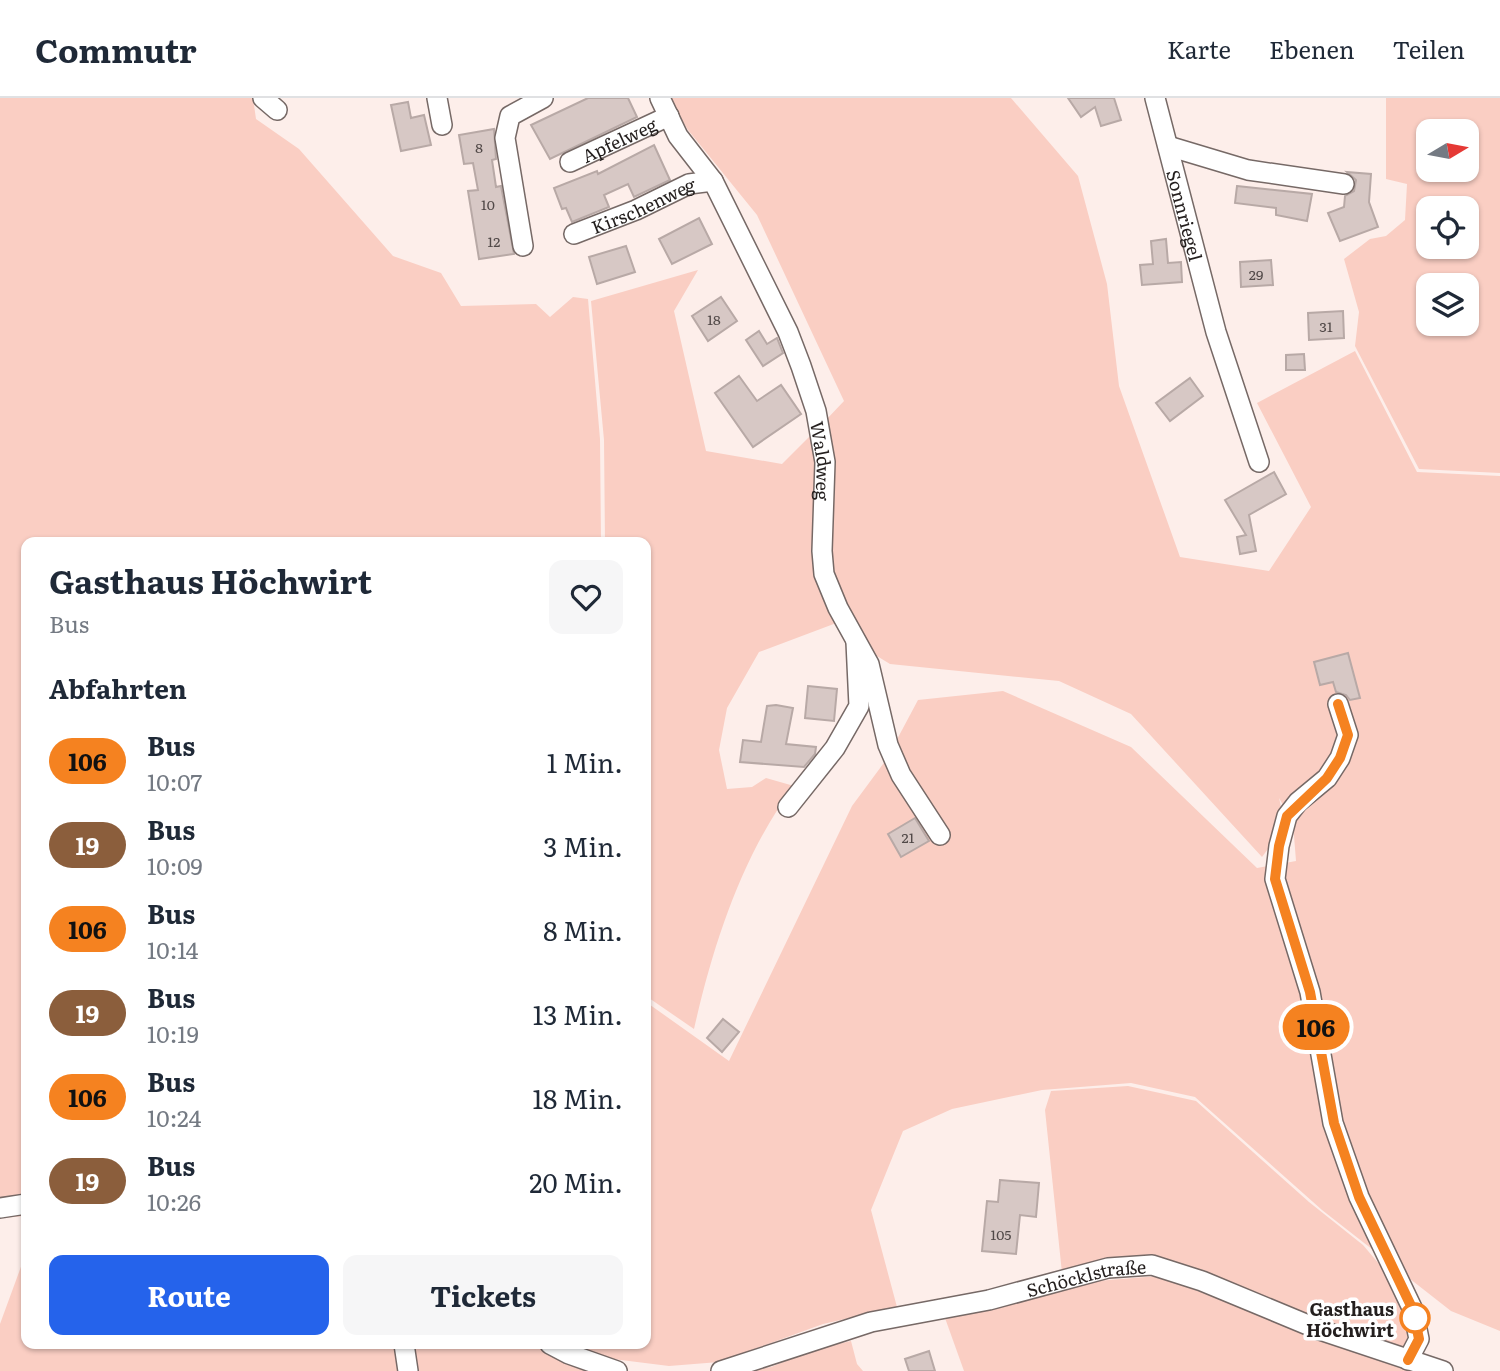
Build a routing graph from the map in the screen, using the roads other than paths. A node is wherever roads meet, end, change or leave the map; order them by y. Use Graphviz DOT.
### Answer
graph roads {
  1 [pos="437,98"];
  2 [pos="543,98"];
  3 [pos="660,98"];
  4 [pos="1155,98"];
  5 [pos="669,117"];
  6 [pos="442,125"];
  7 [pos="1168,146"];
  8 [pos="570,162"];
  9 [pos="713,181"];
  10 [pos="1344,184"];
  11 [pos="575,234"];
  12 [pos="523,246"];
  13 [pos="1259,462"];
  14 [pos="856,641"];
  15 [pos="1338,704"];
  16 [pos="788,807"];
  17 [pos="940,835"];
  18 [pos="21,1205"];
  19 [pos="0,1208"];
  20 [pos="405,1349"];
  21 [pos="561,1349"];
  22 [pos="1408,1360"];
  23 [pos="408,1371"];
  24 [pos="617,1371"];
  25 [pos="721,1371"];
  26 [pos="1443,1371"];
  1 -- 6 [label="street"];
  2 -- 12 [label="street"];
  3 -- 5 [label="street, Waldweg"];
  4 -- 7 [label="street, Sonnriegel"];
  5 -- 8 [label="street, Apfelweg"];
  5 -- 9 [label="street, Waldweg"];
  7 -- 10 [label="street"];
  7 -- 13 [label="street, Sonnriegel"];
  9 -- 11 [label="street, Kirschenweg"];
  9 -- 14 [label="street, Waldweg"];
  14 -- 16 [label="street"];
  14 -- 17 [label="street, Waldweg"];
  15 -- 22 [label="street"];
  18 -- 19 [label="street"];
  20 -- 23 [label="street"];
  21 -- 24 [label="street"];
  22 -- 25 [label="street, Schöcklstraße"];
  22 -- 26 [label="street, Schöcklstraße"];
}
